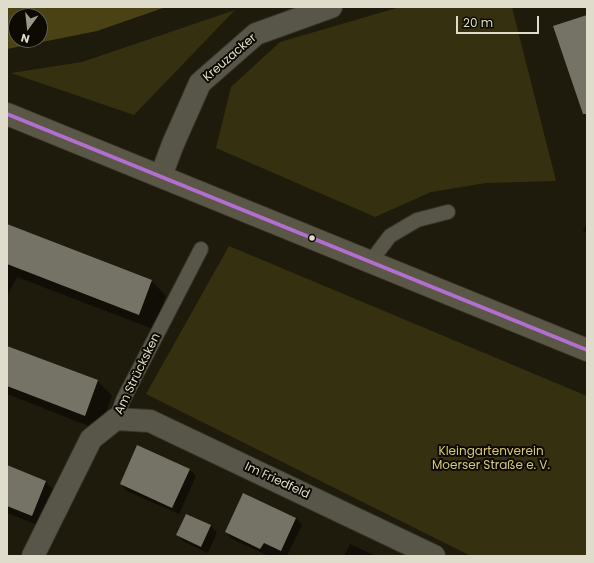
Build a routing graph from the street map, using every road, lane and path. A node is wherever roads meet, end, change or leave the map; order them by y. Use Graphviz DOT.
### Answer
graph roads {
  1 [pos="331,7"];
  2 [pos="7,114"];
  3 [pos="161,176"];
  4 [pos="448,212"];
  5 [pos="201,249"];
  6 [pos="370,261"];
  7 [pos="587,350"];
  8 [pos="116,418"];
  9 [pos="33,556"];
  10 [pos="434,556"];
  1 -- 3 [label="street, Kreuzacker"];
  2 -- 3 [label="main road"];
  3 -- 6 [label="main road"];
  4 -- 6 [label="lane"];
  5 -- 8 [label="lane, Am Strücksken"];
  6 -- 7 [label="main road"];
  8 -- 9 [label="street, Am Strücksken"];
  8 -- 10 [label="street, Im Friedfeld"];
}
